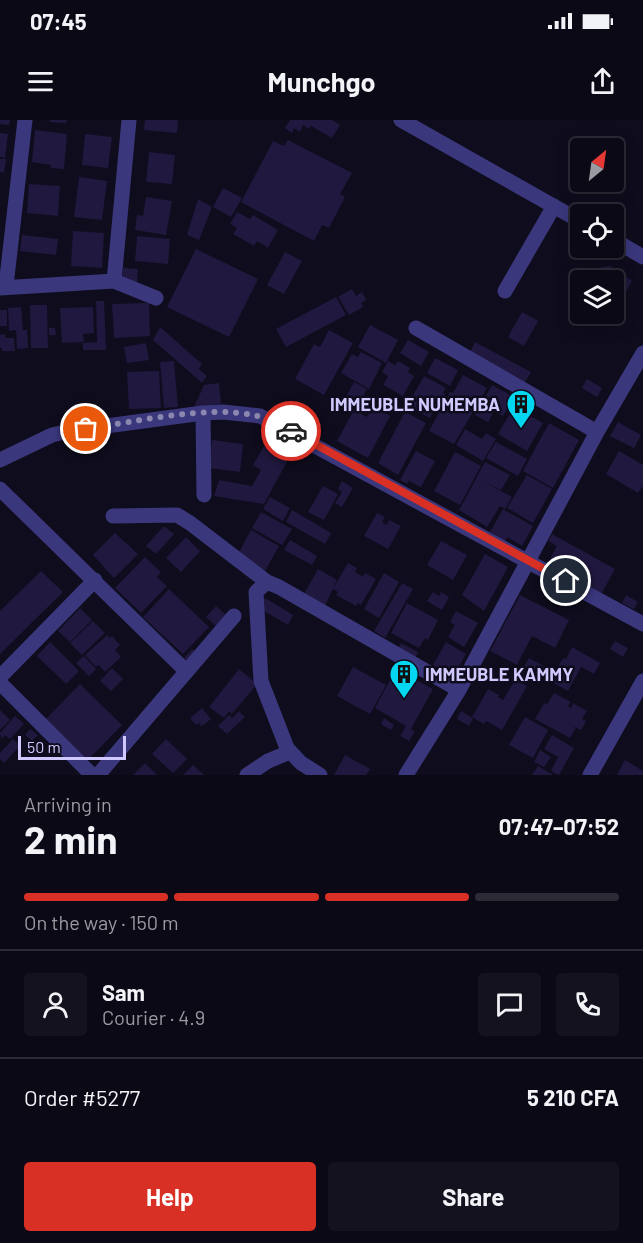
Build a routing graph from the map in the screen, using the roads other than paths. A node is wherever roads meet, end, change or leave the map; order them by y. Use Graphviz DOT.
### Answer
graph roads {
  1 [pos="25,120"];
  2 [pos="129,120"];
  3 [pos="400,120"];
  4 [pos="554,206"];
  5 [pos="570,215"];
  6 [pos="624,246"];
  7 [pos="643,256"];
  8 [pos="114,281"];
  9 [pos="3,287"];
  10 [pos="505,291"];
  11 [pos="156,298"];
  12 [pos="416,328"];
  13 [pos="643,353"];
  14 [pos="203,413"];
  15 [pos="597,432"];
  16 [pos="0,460"];
  17 [pos="0,489"];
  18 [pos="204,495"];
  19 [pos="113,516"];
  20 [pos="528,560"];
  21 [pos="94,580"];
  22 [pos="267,582"];
  23 [pos="234,616"];
  24 [pos="643,624"];
  25 [pos="186,671"];
  26 [pos="0,677"];
  27 [pos="643,681"];
  28 [pos="0,683"];
  29 [pos="459,690"];
  30 [pos="290,752"];
  31 [pos="92,775"];
  32 [pos="98,775"];
  33 [pos="247,775"];
  34 [pos="320,775"];
  35 [pos="406,775"];
  36 [pos="590,775"];
  1 -- 9 [label="street"];
  2 -- 8 [label="street"];
  3 -- 4 [label="street"];
  4 -- 5 [label="street"];
  4 -- 10 [label="street"];
  6 -- 7 [label="street"];
  8 -- 9 [label="street"];
  8 -- 11 [label="street"];
  12 -- 15 [label="street"];
  13 -- 15 [label="street"];
  14 -- 16 [label="street"];
  14 -- 18 [label="street"];
  14 -- 20 [label="street"];
  15 -- 20 [label="street"];
  17 -- 21 [label="street"];
  19 -- 22 [label="street"];
  20 -- 24 [label="street"];
  20 -- 29 [label="street"];
  21 -- 25 [label="street"];
  21 -- 26 [label="street"];
  22 -- 29 [label="street"];
  22 -- 30 [label="street"];
  23 -- 25 [label="street"];
  25 -- 32 [label="street"];
  27 -- 36 [label="street"];
  28 -- 31 [label="street"];
  29 -- 35 [label="street"];
  30 -- 33 [label="street"];
  30 -- 34 [label="street"];
}
